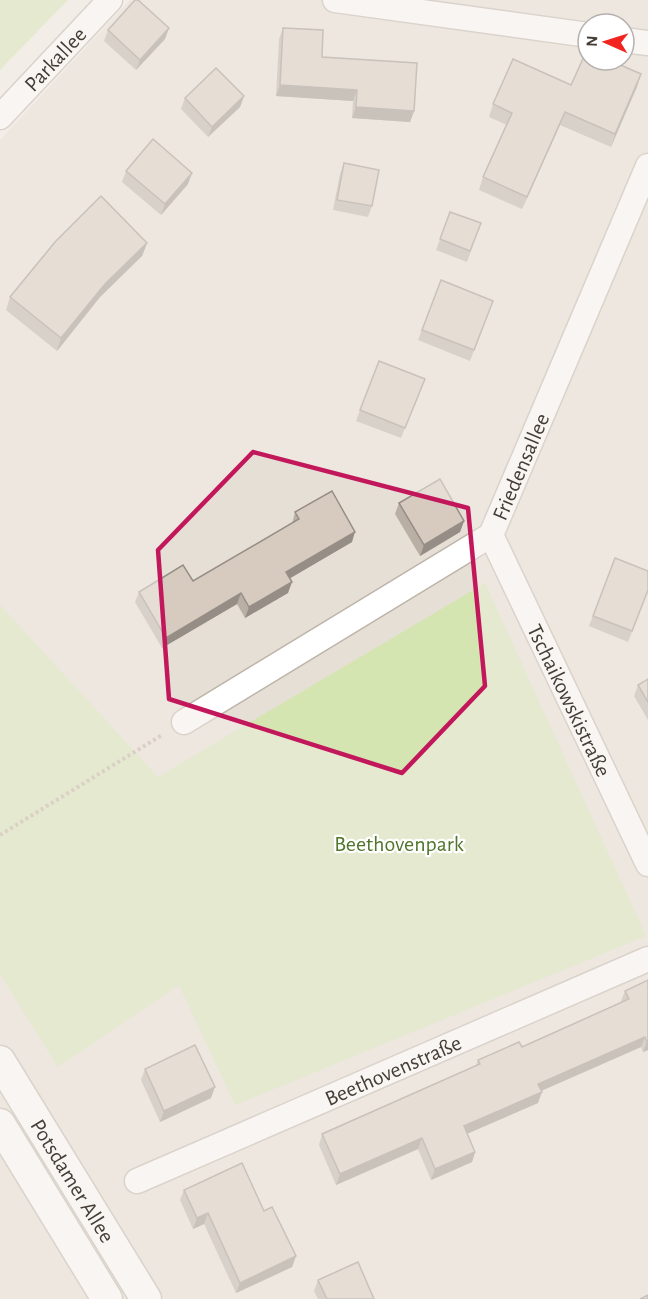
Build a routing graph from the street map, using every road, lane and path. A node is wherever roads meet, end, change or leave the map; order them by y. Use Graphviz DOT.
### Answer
graph roads {
  1 [pos="110,0"];
  2 [pos="335,0"];
  3 [pos="576,33"];
  4 [pos="0,117"];
  5 [pos="648,166"];
  6 [pos="491,535"];
  7 [pos="184,722"];
  8 [pos="0,835"];
  9 [pos="648,864"];
  10 [pos="648,958"];
  11 [pos="0,1061"];
  12 [pos="0,1124"];
  13 [pos="137,1181"];
  14 [pos="138,1287"];
  15 [pos="100,1297"];
  1 -- 4 [label="street, Parkallee"];
  2 -- 3 [label="street"];
  5 -- 6 [label="street, Friedensallee"];
  6 -- 7 [label="street, Friedensallee"];
  6 -- 9 [label="street, Tschaikowskistraße"];
  7 -- 8 [label="path"];
  10 -- 13 [label="street, Beethovenstraße"];
  11 -- 14 [label="street, Potsdamer Allee"];
  12 -- 15 [label="street, Potsdamer Allee"];
  14 -- 15 [label="street"];
}
